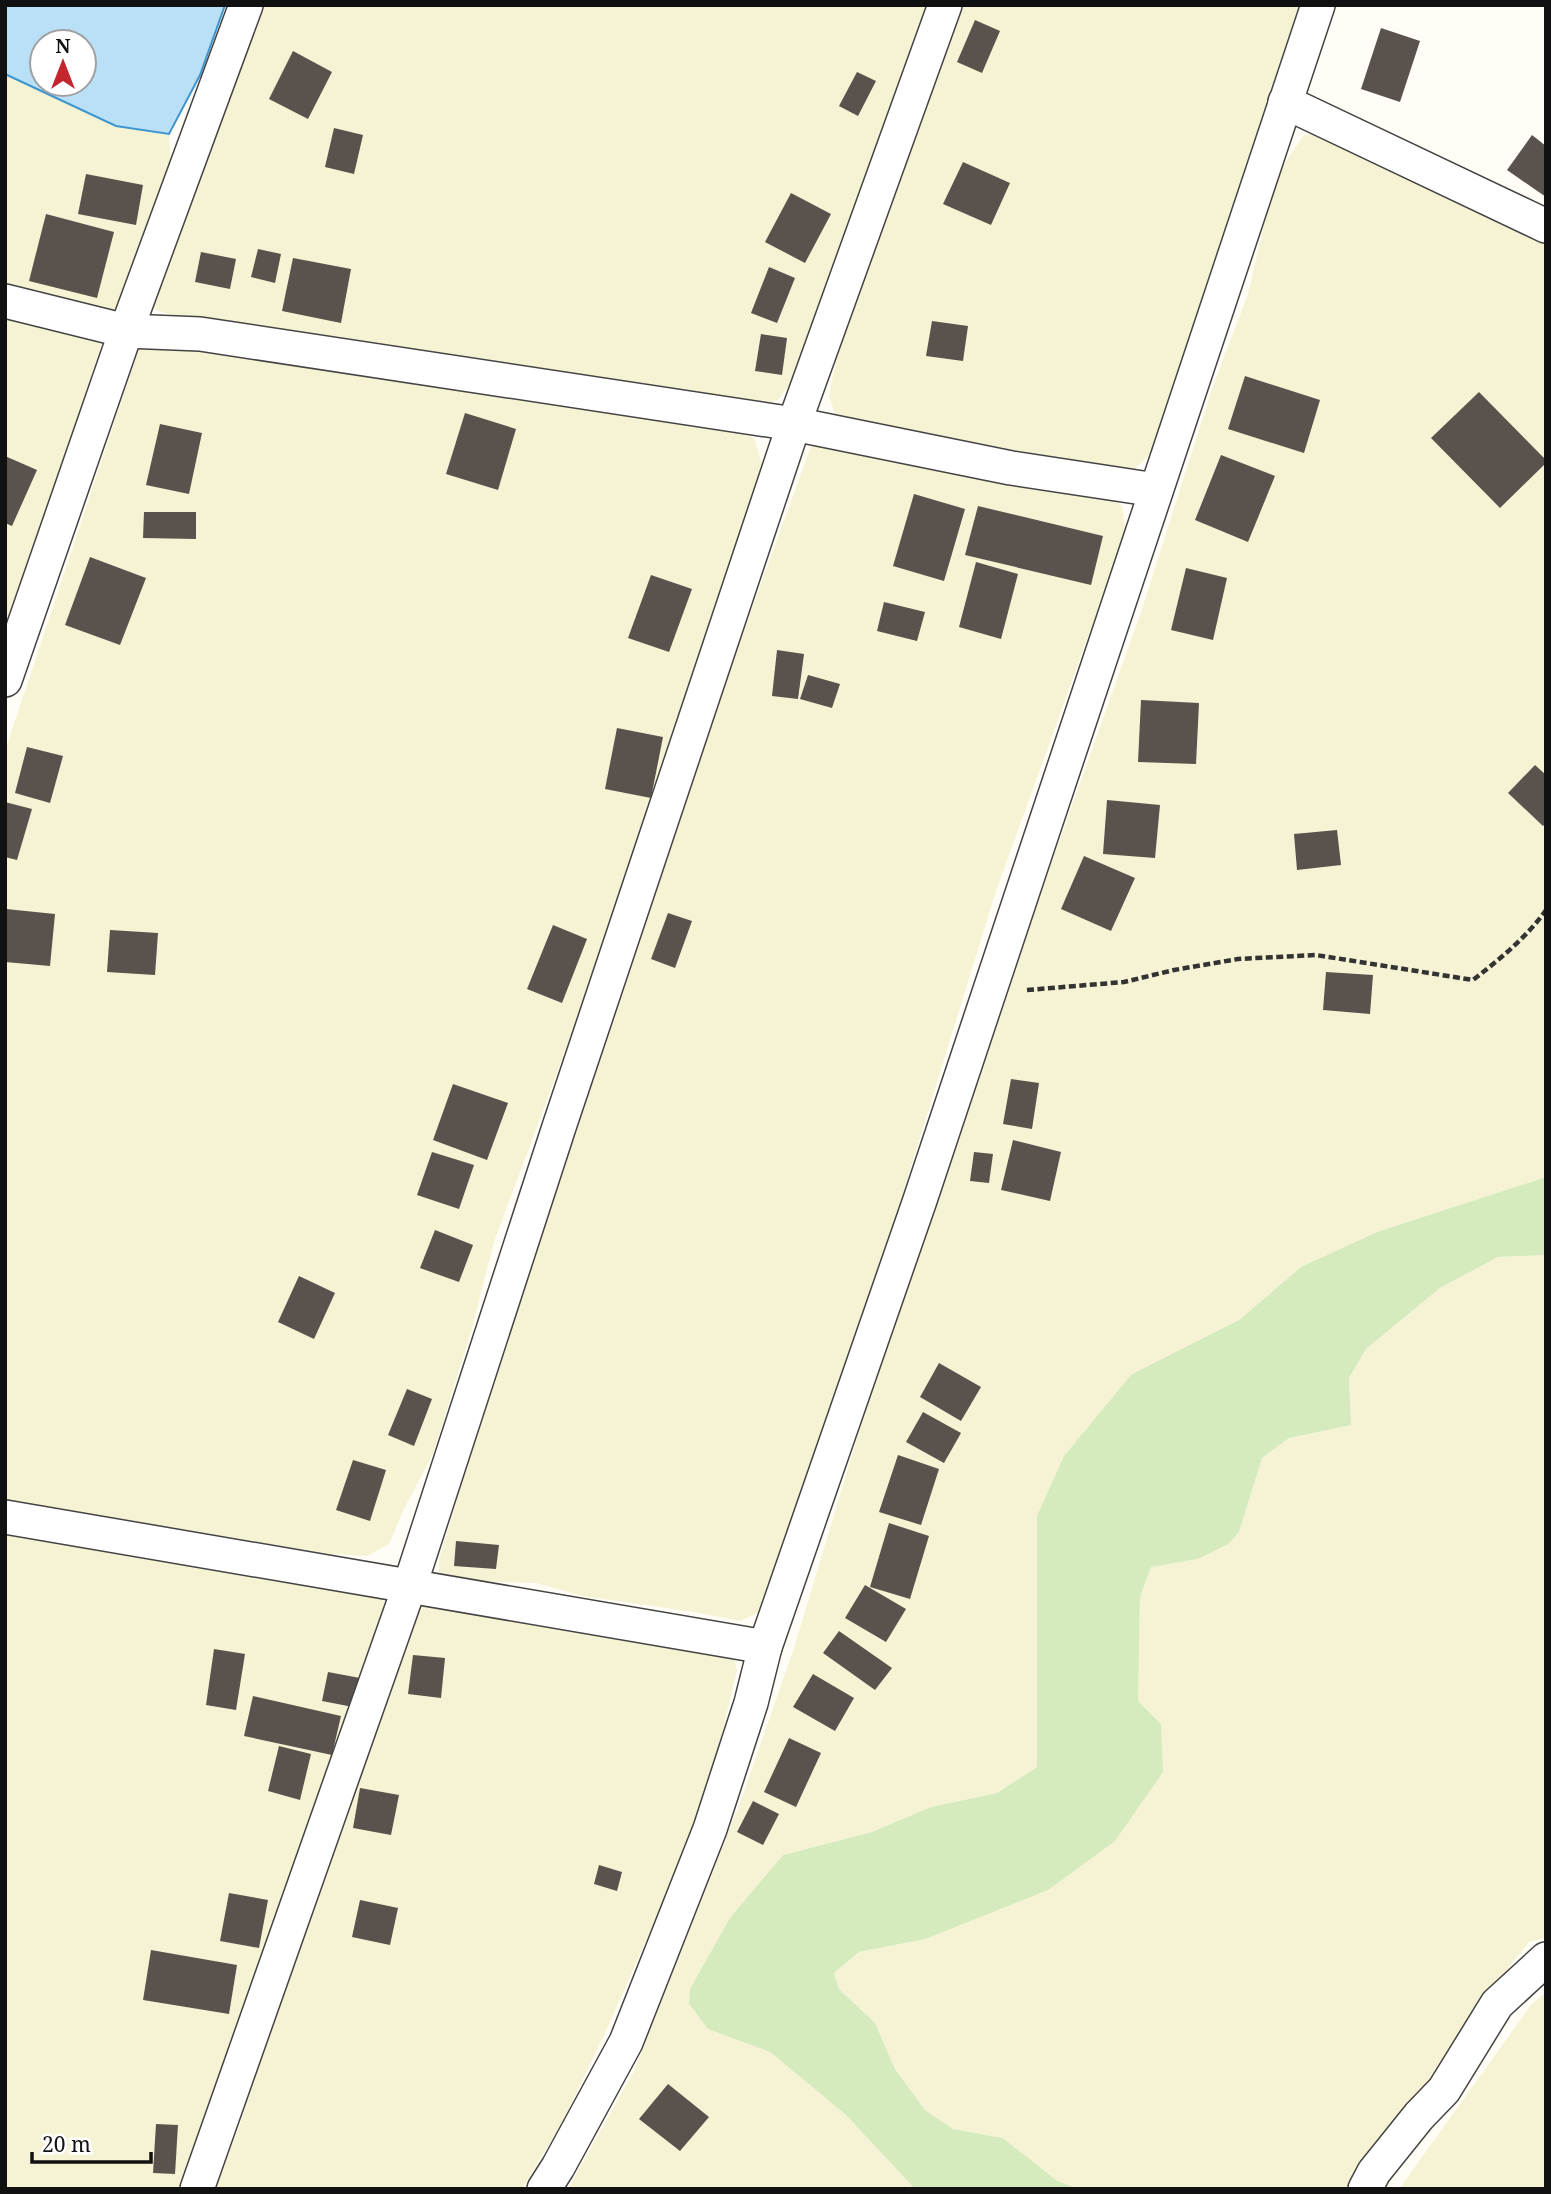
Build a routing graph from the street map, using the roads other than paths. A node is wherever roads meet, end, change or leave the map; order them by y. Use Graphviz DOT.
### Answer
graph roads {
  1 [pos="246,5"];
  2 [pos="945,5"];
  3 [pos="1318,5"];
  4 [pos="1286,102"];
  5 [pos="1546,226"];
  6 [pos="5,301"];
  7 [pos="126,331"];
  8 [pos="794,424"];
  9 [pos="1156,490"];
  10 [pos="5,680"];
  11 [pos="5,1517"];
  12 [pos="410,1585"];
  13 [pos="765,1647"];
  14 [pos="1546,1959"];
  15 [pos="197,2189"];
  16 [pos="544,2189"];
  17 [pos="1365,2189"];
  1 -- 7 [label="street"];
  2 -- 8 [label="street"];
  3 -- 4 [label="street"];
  4 -- 5 [label="street"];
  4 -- 9 [label="street"];
  6 -- 7 [label="street"];
  7 -- 8 [label="street"];
  7 -- 10 [label="street"];
  8 -- 9 [label="street"];
  8 -- 12 [label="street"];
  9 -- 13 [label="street"];
  11 -- 12 [label="street"];
  12 -- 13 [label="street"];
  12 -- 15 [label="street"];
  13 -- 16 [label="street"];
  14 -- 17 [label="street"];
}
